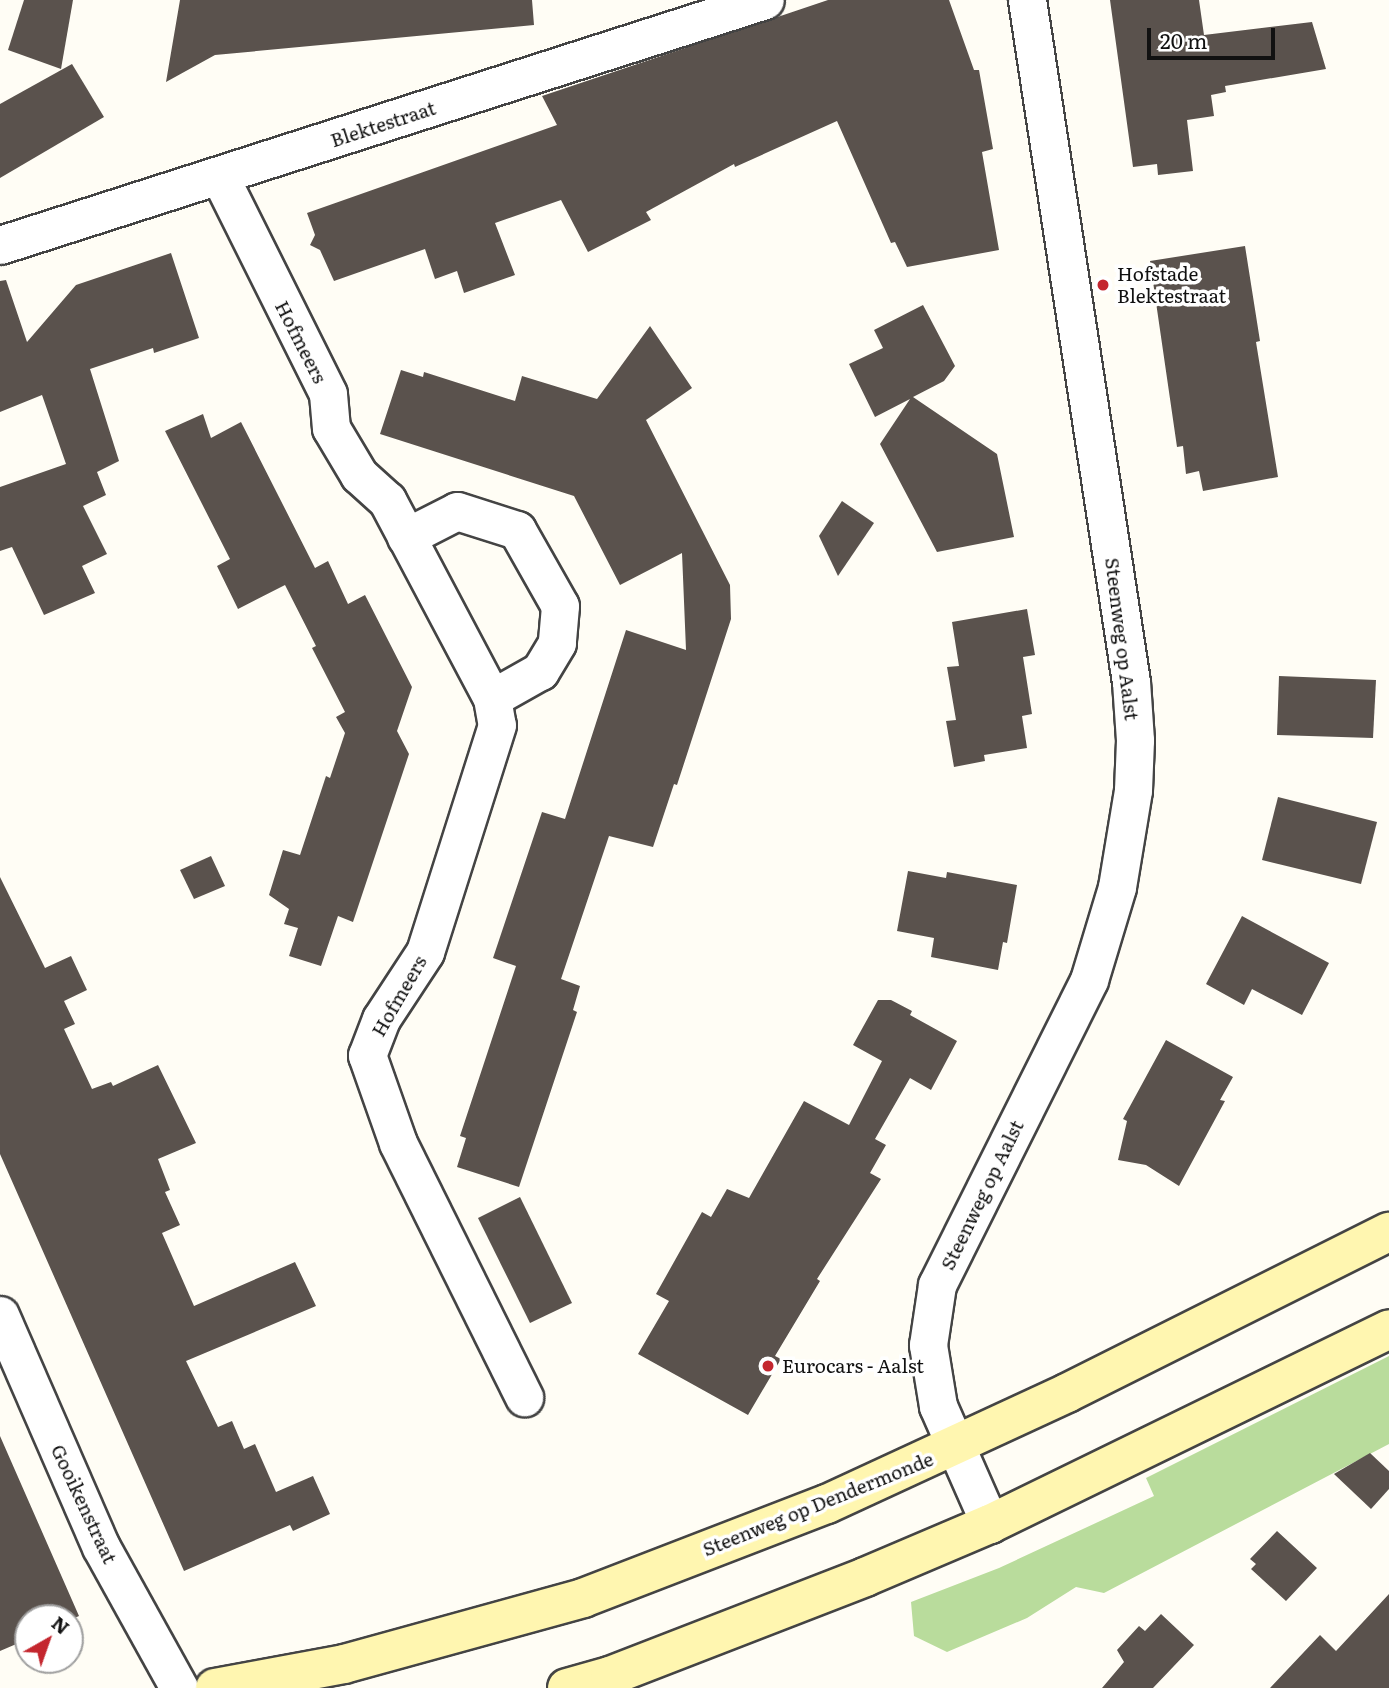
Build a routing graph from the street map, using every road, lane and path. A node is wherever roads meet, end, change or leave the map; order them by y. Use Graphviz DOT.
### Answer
graph roads {
  1 [pos="765,0"];
  2 [pos="1027,0"];
  3 [pos="220,177"];
  4 [pos="0,245"];
  5 [pos="406,537"];
  6 [pos="492,698"];
  7 [pos="1389,1232"];
  8 [pos="0,1315"];
  9 [pos="1389,1329"];
  10 [pos="524,1396"];
  11 [pos="954,1447"];
  12 [pos="990,1524"];
  13 [pos="179,1688"];
  14 [pos="215,1688"];
  15 [pos="567,1688"];
  1 -- 3 [label="street, Blektestraat"];
  2 -- 11 [label="street, Steenweg op Aalst"];
  3 -- 4 [label="street, Blektestraat"];
  3 -- 5 [label="street, Hofmeers"];
  5 -- 6 [label="street, Hofmeers"];
  5 -- 6 [label="street"];
  6 -- 10 [label="street, Hofmeers"];
  7 -- 11 [label="main road, Steenweg op Dendermonde"];
  8 -- 13 [label="street, Gooikenstraat"];
  9 -- 12 [label="main road"];
  11 -- 12 [label="street, Steenweg op Aalst"];
  11 -- 14 [label="main road, Steenweg op Dendermonde"];
  12 -- 15 [label="main road"];
}
